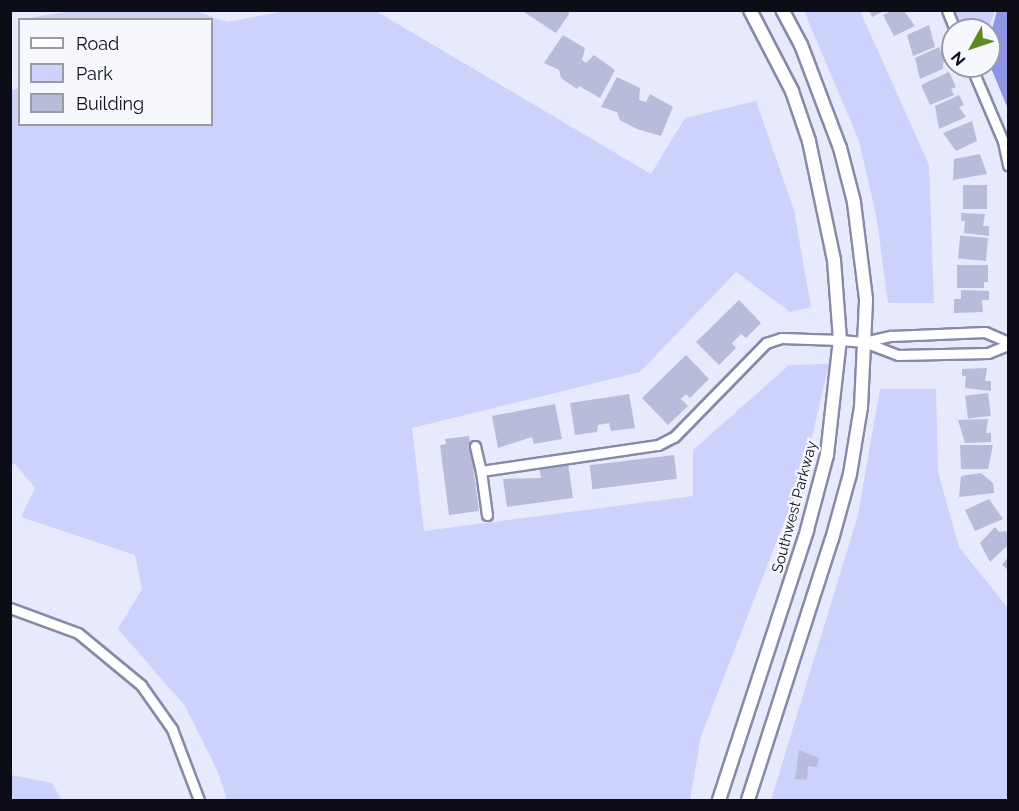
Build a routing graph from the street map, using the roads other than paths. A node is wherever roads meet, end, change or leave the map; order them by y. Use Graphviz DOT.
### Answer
graph roads {
  1 [pos="750,10"];
  2 [pos="782,10"];
  3 [pos="976,78"];
  4 [pos="1008,165"];
  5 [pos="840,340"];
  6 [pos="864,342"];
  7 [pos="1008,344"];
  8 [pos="475,446"];
  9 [pos="480,471"];
  10 [pos="487,515"];
  11 [pos="10,608"];
  12 [pos="199,801"];
  13 [pos="719,801"];
  14 [pos="747,801"];
  1 -- 5 [label="main road, Southwest Parkway"];
  2 -- 6 [label="main road"];
  3 -- 4 [label="street"];
  5 -- 6 [label="street"];
  5 -- 9 [label="street"];
  5 -- 13 [label="main road, Southwest Parkway"];
  6 -- 7 [label="street"];
  6 -- 7 [label="street"];
  6 -- 14 [label="main road"];
  8 -- 9 [label="street"];
  9 -- 10 [label="street"];
  11 -- 12 [label="street"];
}
